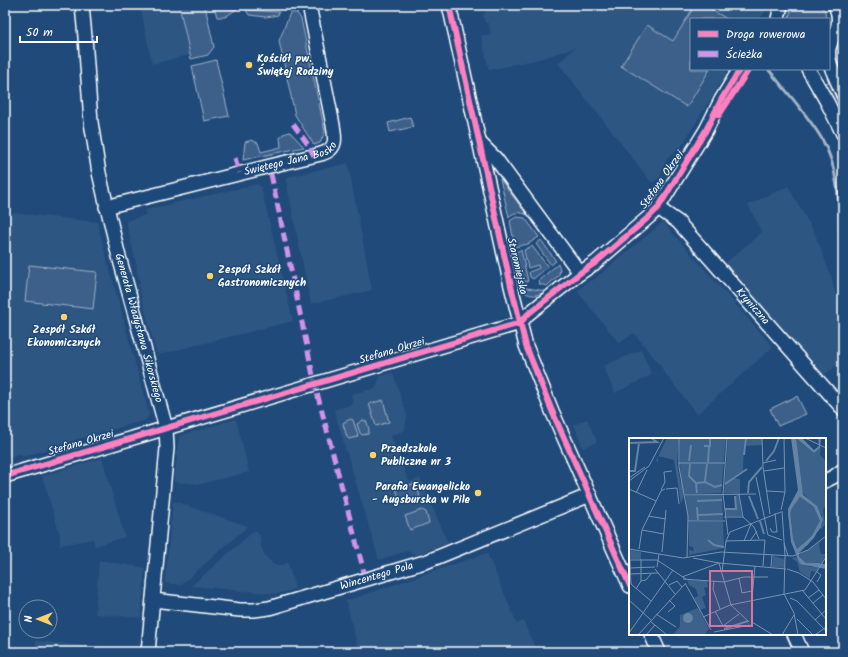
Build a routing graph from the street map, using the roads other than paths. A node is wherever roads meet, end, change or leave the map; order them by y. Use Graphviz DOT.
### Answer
graph roads {
  1 [pos="82,5"];
  2 [pos="309,5"];
  3 [pos="449,5"];
  4 [pos="835,5"];
  5 [pos="831,38"];
  6 [pos="830,60"];
  7 [pos="739,70"];
  8 [pos="748,70"];
  9 [pos="809,70"];
  10 [pos="843,94"];
  11 [pos="706,130"];
  12 [pos="843,134"];
  13 [pos="479,142"];
  14 [pos="106,207"];
  15 [pos="658,208"];
  16 [pos="580,273"];
  17 [pos="520,323"];
  18 [pos="843,409"];
  19 [pos="166,428"];
  20 [pos="843,470"];
  21 [pos="6,475"];
  22 [pos="826,480"];
  23 [pos="590,495"];
  24 [pos="626,569"];
  25 [pos="629,582"];
  26 [pos="153,600"];
  27 [pos="651,635"];
  28 [pos="794,635"];
  29 [pos="148,652"];
  30 [pos="659,652"];
  31 [pos="802,652"];
  1 -- 14 [label="street, Generała Władysława Sikorskiego"];
  2 -- 14 [label="street, Świętego Jana Bosko"];
  3 -- 13 [label="street, Staromiejska"];
  4 -- 5 [label="street"];
  6 -- 10 [label="street"];
  7 -- 11 [label="street, Stefana Okrzei"];
  8 -- 11 [label="street, Stefana Okrzei"];
  9 -- 12 [label="street"];
  11 -- 15 [label="street, Stefana Okrzei"];
  13 -- 16 [label="street"];
  13 -- 17 [label="street, Staromiejska"];
  14 -- 19 [label="street, Generała Władysława Sikorskiego"];
  15 -- 16 [label="street, Stefana Okrzei"];
  15 -- 18 [label="street, Kryniczna"];
  16 -- 17 [label="street, Stefana Okrzei"];
  17 -- 19 [label="street, Stefana Okrzei"];
  17 -- 23 [label="street, Staromiejska"];
  19 -- 21 [label="street, Stefana Okrzei"];
  19 -- 26 [label="street, Generała Władysława Sikorskiego"];
  20 -- 22 [label="street"];
  23 -- 24 [label="street, Staromiejska"];
  23 -- 26 [label="street, Wincentego Pola"];
  24 -- 25 [label="street, Staromiejska"];
  26 -- 29 [label="street, Generała Władysława Sikorskiego"];
  27 -- 30 [label="street"];
  28 -- 31 [label="street"];
}
